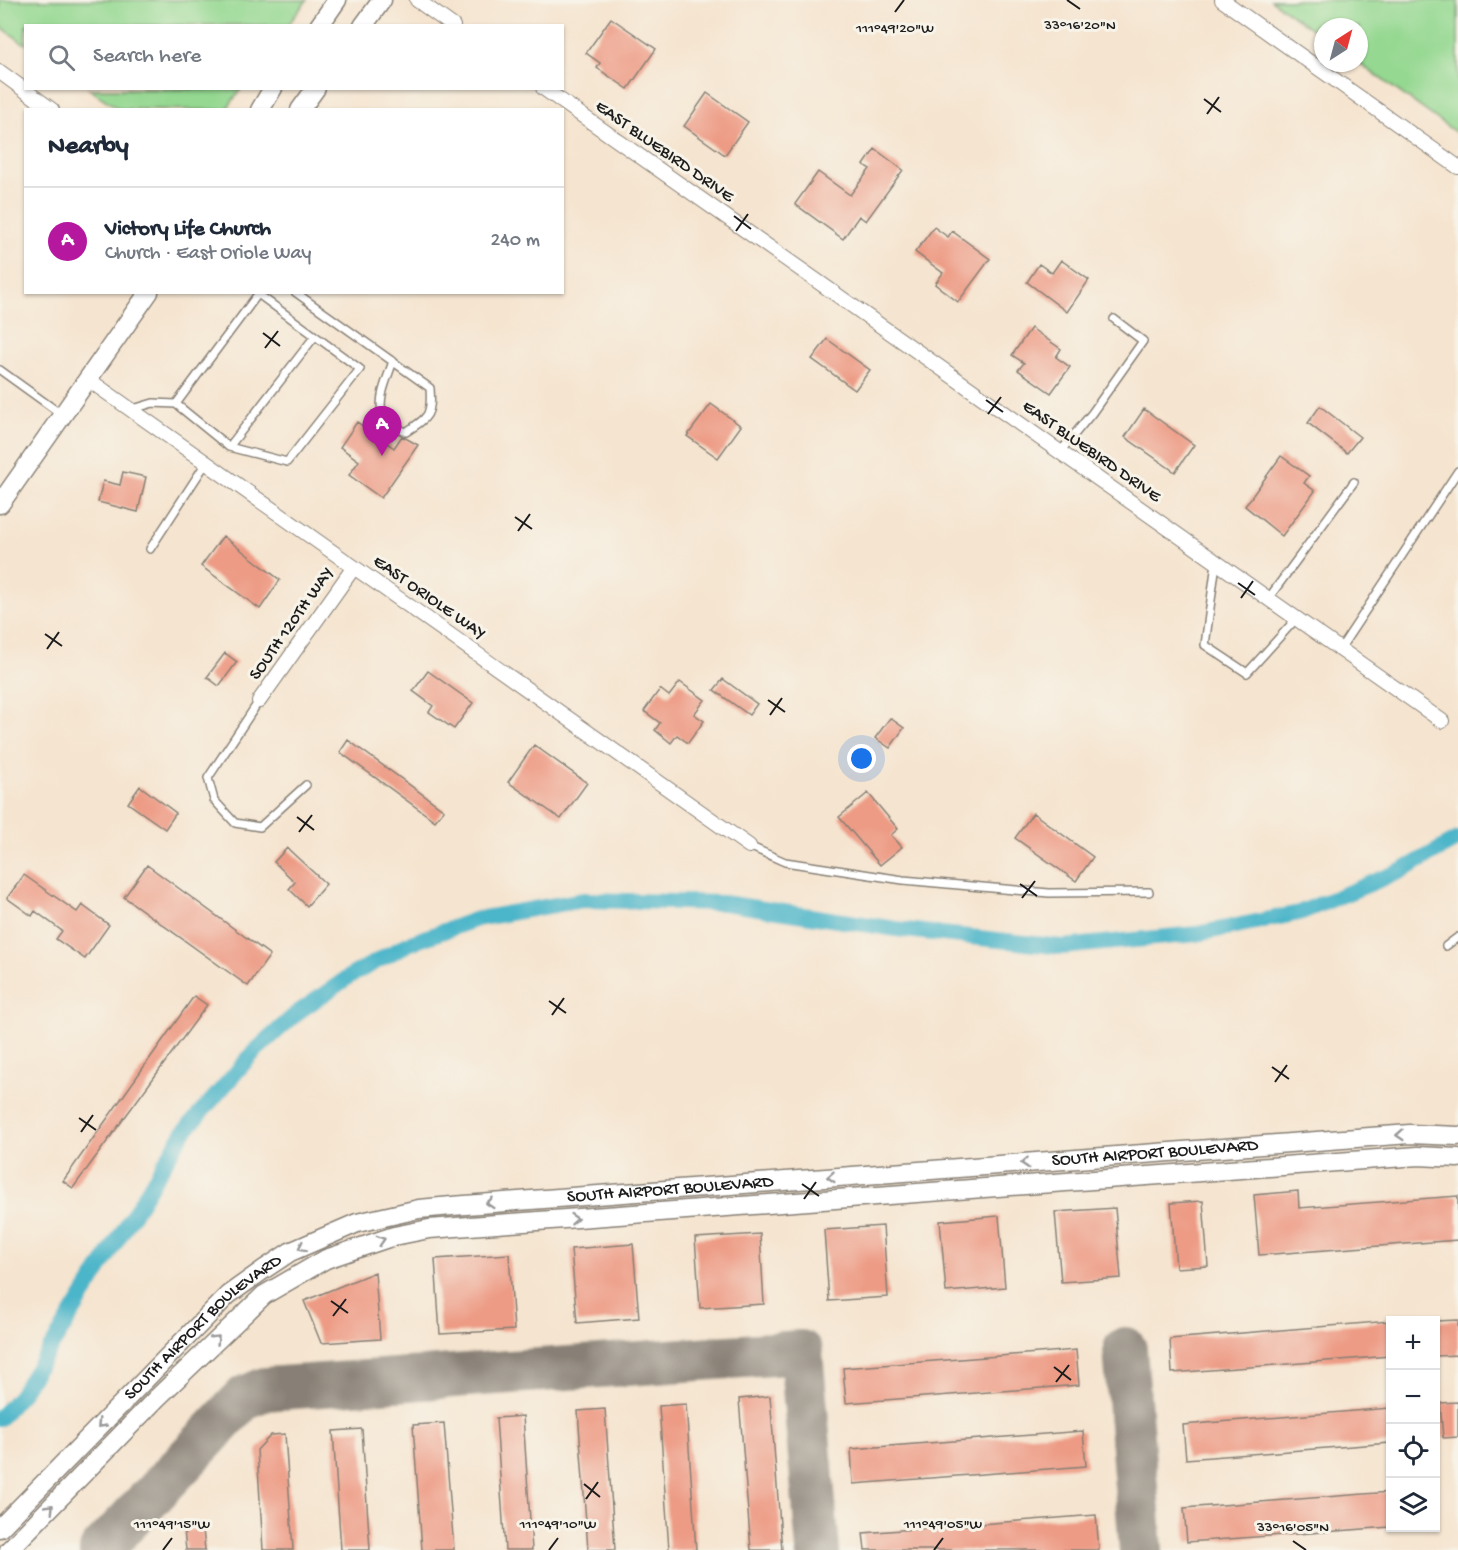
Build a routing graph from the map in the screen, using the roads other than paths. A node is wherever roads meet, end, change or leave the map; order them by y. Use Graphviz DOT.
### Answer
graph roads {
  1 [pos="337,0"];
  2 [pos="382,0"];
  3 [pos="417,0"];
  4 [pos="1222,0"];
  5 [pos="320,24"];
  6 [pos="364,24"];
  7 [pos="450,24"];
  8 [pos="0,72"];
  9 [pos="24,90"];
  10 [pos="25,90"];
  11 [pos="272,90"];
  12 [pos="315,90"];
  13 [pos="546,90"];
  14 [pos="49,108"];
  15 [pos="261,108"];
  16 [pos="301,108"];
  17 [pos="1458,167"];
  18 [pos="148,294"];
  19 [pos="298,294"];
  20 [pos="1114,319"];
  21 [pos="315,336"];
  22 [pos="393,361"];
  23 [pos="0,370"];
  24 [pos="88,380"];
  25 [pos="176,404"];
  26 [pos="133,409"];
  27 [pos="63,415"];
  28 [pos="229,447"];
  29 [pos="1060,452"];
  30 [pos="206,463"];
  31 [pos="1458,471"];
  32 [pos="1354,482"];
  33 [pos="0,504"];
  34 [pos="150,549"];
  35 [pos="1216,562"];
  36 [pos="354,567"];
  37 [pos="1268,599"];
  38 [pos="1296,619"];
  39 [pos="1340,649"];
  40 [pos="259,701"];
  41 [pos="1442,721"];
  42 [pos="306,785"];
  43 [pos="749,846"];
  44 [pos="1149,892"];
  45 [pos="1458,937"];
  46 [pos="1446,946"];
  47 [pos="1458,1136"];
  48 [pos="1230,1147"];
  49 [pos="1458,1158"];
  50 [pos="1231,1170"];
  51 [pos="171,1352"];
  52 [pos="186,1369"];
  53 [pos="0,1528"];
  54 [pos="9,1550"];
  1 -- 5 [label="street"];
  2 -- 6 [label="street"];
  3 -- 7 [label="street"];
  4 -- 17 [label="street"];
  8 -- 9 [label="street"];
  10 -- 14 [label="street"];
  11 -- 15 [label="street"];
  12 -- 16 [label="street"];
  13 -- 29 [label="street, EAST BLUEBIRD DRIVE"];
  18 -- 24 [label="street"];
  19 -- 22 [label="lane"];
  20 -- 29 [label="lane"];
  21 -- 25 [label="lane"];
  21 -- 28 [label="lane"];
  21 -- 28 [label="lane"];
  22 -- 22 [label="lane"];
  23 -- 27 [label="lane"];
  24 -- 26 [label="street, EAST ORIOLE WAY"];
  24 -- 27 [label="street"];
  25 -- 26 [label="lane"];
  25 -- 28 [label="lane"];
  26 -- 30 [label="street, EAST ORIOLE WAY"];
  27 -- 33 [label="street"];
  29 -- 35 [label="street, EAST BLUEBIRD DRIVE"];
  30 -- 34 [label="lane"];
  30 -- 36 [label="street, EAST ORIOLE WAY"];
  31 -- 39 [label="lane"];
  32 -- 37 [label="lane"];
  35 -- 37 [label="street, EAST BLUEBIRD DRIVE"];
  35 -- 38 [label="lane"];
  36 -- 40 [label="street, SOUTH 120TH WAY"];
  36 -- 43 [label="street, EAST ORIOLE WAY"];
  37 -- 38 [label="street, EAST BLUEBIRD DRIVE"];
  38 -- 39 [label="street, EAST BLUEBIRD DRIVE"];
  39 -- 41 [label="street, EAST BLUEBIRD DRIVE"];
  40 -- 42 [label="lane"];
  43 -- 44 [label="lane"];
  45 -- 46 [label="lane"];
  47 -- 48 [label="street, SOUTH AIRPORT BOULEVARD, one-way"];
  48 -- 50 [label="street"];
  48 -- 51 [label="street, SOUTH AIRPORT BOULEVARD, one-way"];
  49 -- 50 [label="street, SOUTH AIRPORT BOULEVARD"];
  52 -- 50 [label="street, SOUTH AIRPORT BOULEVARD, one-way"];
  51 -- 52 [label="street"];
  51 -- 53 [label="street, SOUTH AIRPORT BOULEVARD, one-way"];
  54 -- 52 [label="street, SOUTH AIRPORT BOULEVARD, one-way"];
}
